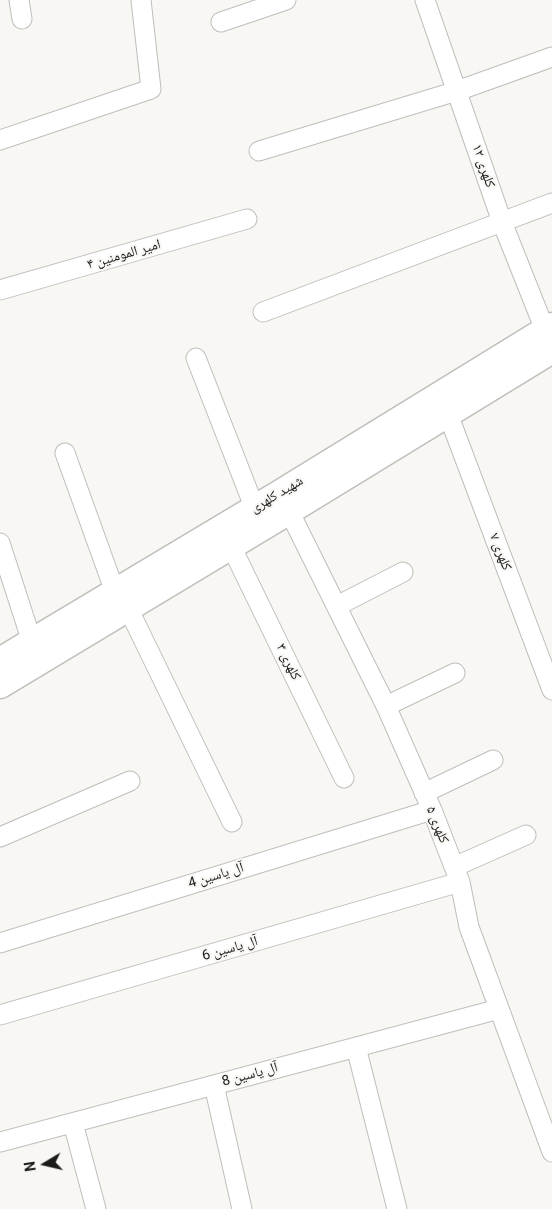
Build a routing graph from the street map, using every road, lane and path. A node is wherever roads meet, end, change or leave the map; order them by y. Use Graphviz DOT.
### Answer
graph roads {
  1 [pos="19,0"];
  2 [pos="141,0"];
  3 [pos="286,0"];
  4 [pos="425,0"];
  5 [pos="22,19"];
  6 [pos="221,22"];
  7 [pos="552,57"];
  8 [pos="457,92"];
  9 [pos="0,140"];
  10 [pos="258,151"];
  11 [pos="552,204"];
  12 [pos="247,219"];
  13 [pos="502,222"];
  14 [pos="0,290"];
  15 [pos="263,312"];
  16 [pos="550,335"];
  17 [pos="196,358"];
  18 [pos="448,414"];
  19 [pos="65,453"];
  20 [pos="254,508"];
  21 [pos="289,511"];
  22 [pos="0,543"];
  23 [pos="231,546"];
  24 [pos="403,572"];
  25 [pos="122,600"];
  26 [pos="337,606"];
  27 [pos="32,642"];
  28 [pos="0,661"];
  29 [pos="455,673"];
  30 [pos="0,685"];
  31 [pos="552,690"];
  32 [pos="386,706"];
  33 [pos="493,760"];
  34 [pos="344,778"];
  35 [pos="130,781"];
  36 [pos="428,801"];
  37 [pos="232,822"];
  38 [pos="526,834"];
  39 [pos="0,837"];
  40 [pos="457,875"];
  41 [pos="0,943"];
  42 [pos="499,1009"];
  43 [pos="0,1015"];
  44 [pos="356,1047"];
  45 [pos="214,1085"];
  46 [pos="73,1123"];
  47 [pos="0,1142"];
  48 [pos="552,1152"];
  49 [pos="96,1209"];
  50 [pos="242,1209"];
  51 [pos="397,1209"];
  1 -- 5 [label="street"];
  2 -- 9 [label="street"];
  3 -- 6 [label="street"];
  4 -- 8 [label="street, کلهری ۱۲"];
  7 -- 8 [label="street"];
  8 -- 10 [label="street"];
  8 -- 13 [label="street, کلهری ۱۲"];
  11 -- 13 [label="street"];
  12 -- 14 [label="street, امیر المومنین ۴"];
  13 -- 15 [label="street"];
  13 -- 16 [label="street, کلهری ۱۲"];
  16 -- 18 [label="main road, شهید کلهری"];
  16 -- 20 [label="main road, شهید کلهری"];
  17 -- 20 [label="street"];
  18 -- 21 [label="main road, شهید کلهری"];
  18 -- 31 [label="street, کلهری ۷"];
  19 -- 25 [label="street"];
  20 -- 25 [label="main road, شهید کلهری"];
  21 -- 23 [label="main road, شهید کلهری"];
  21 -- 26 [label="street, کلهری ۵"];
  22 -- 27 [label="street"];
  23 -- 25 [label="main road, شهید کلهری"];
  23 -- 34 [label="street, کلهری ۳"];
  24 -- 26 [label="street"];
  25 -- 27 [label="main road, شهید کلهری"];
  25 -- 30 [label="main road, شهید کلهری"];
  25 -- 37 [label="street"];
  26 -- 32 [label="street, کلهری ۵"];
  27 -- 28 [label="main road, شهید کلهری"];
  29 -- 32 [label="street"];
  32 -- 36 [label="street, کلهری ۵"];
  33 -- 36 [label="street, آل یاسین 4"];
  35 -- 39 [label="street"];
  36 -- 40 [label="street, کلهری ۵"];
  36 -- 41 [label="street, آل یاسین 4"];
  38 -- 40 [label="street, آل یاسین 6"];
  40 -- 42 [label="street, کلهری ۵"];
  40 -- 43 [label="street, آل یاسین 6"];
  42 -- 44 [label="street, آل یاسین 8"];
  42 -- 48 [label="street, کلهری ۵"];
  44 -- 45 [label="street, آل یاسین 8"];
  44 -- 51 [label="street"];
  45 -- 46 [label="street, آل یاسین 8"];
  45 -- 50 [label="street"];
  46 -- 47 [label="street, آل یاسین 8"];
  46 -- 49 [label="street"];
}
